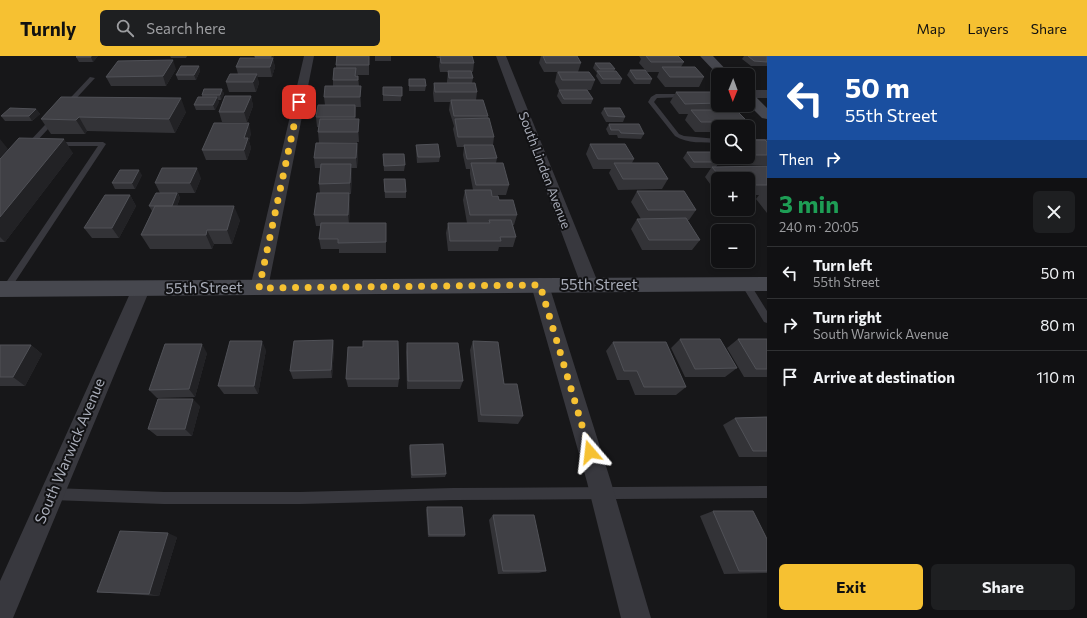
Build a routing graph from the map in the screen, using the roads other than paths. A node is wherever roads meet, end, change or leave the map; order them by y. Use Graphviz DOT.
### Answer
graph roads {
  1 [pos="309,56"];
  2 [pos="501,56"];
  3 [pos="706,56"];
  4 [pos="718,68"];
  5 [pos="92,78"];
  6 [pos="767,94"];
  7 [pos="695,95"];
  8 [pos="755,95"];
  9 [pos="755,103"];
  10 [pos="767,115"];
  11 [pos="711,140"];
  12 [pos="755,141"];
  13 [pos="767,141"];
  14 [pos="746,284"];
  15 [pos="767,284"];
  16 [pos="540,285"];
  17 [pos="590,285"];
  18 [pos="259,288"];
  19 [pos="3,289"];
  20 [pos="141,289"];
  21 [pos="767,319"];
  22 [pos="767,492"];
  23 [pos="52,494"];
  24 [pos="602,494"];
  25 [pos="0,614"];
  26 [pos="636,618"];
  1 -- 18 [label="street"];
  2 -- 17 [label="street, South Linden Avenue"];
  3 -- 4 [label="main road"];
  5 -- 19 [label="lane"];
  6 -- 8 [label="street"];
  7 -- 11 [label="lane"];
  9 -- 10 [label="main road"];
  12 -- 13 [label="lane"];
  14 -- 15 [label="main road, 55th Street"];
  14 -- 17 [label="main road, 55th Street"];
  14 -- 21 [label="lane"];
  16 -- 17 [label="main road, 55th Street"];
  16 -- 18 [label="main road, 55th Street"];
  16 -- 24 [label="street"];
  18 -- 20 [label="main road, 55th Street"];
  19 -- 20 [label="main road, 55th Street"];
  20 -- 23 [label="street, South Warwick Avenue"];
  22 -- 24 [label="lane"];
  23 -- 24 [label="lane"];
  23 -- 25 [label="street, South Warwick Avenue"];
  24 -- 26 [label="street"];
}
